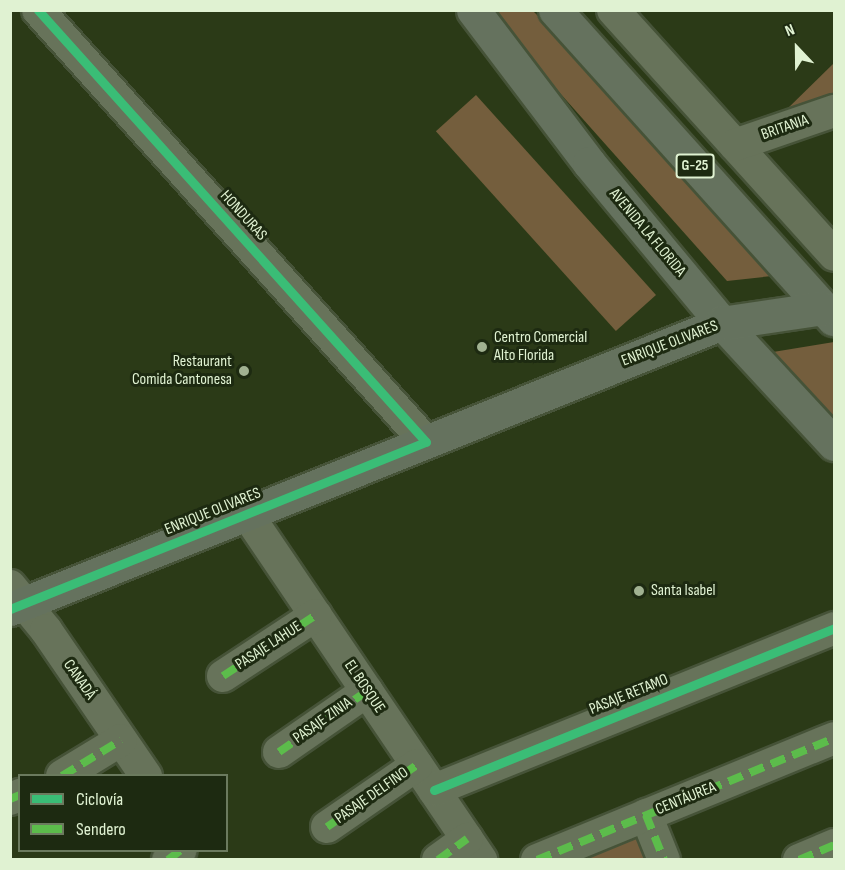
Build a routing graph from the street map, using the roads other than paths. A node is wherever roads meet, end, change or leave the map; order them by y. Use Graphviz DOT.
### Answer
graph roads {
  1 [pos="38,10"];
  2 [pos="472,10"];
  3 [pos="555,10"];
  4 [pos="613,10"];
  5 [pos="834,111"];
  6 [pos="735,145"];
  7 [pos="834,255"];
  8 [pos="831,311"];
  9 [pos="722,323"];
  10 [pos="426,442"];
  11 [pos="834,444"];
  12 [pos="247,514"];
  13 [pos="16,599"];
  14 [pos="316,615"];
  15 [pos="834,628"];
  16 [pos="223,676"];
  17 [pos="367,691"];
  18 [pos="834,738"];
  19 [pos="121,740"];
  20 [pos="279,752"];
  21 [pos="417,765"];
  22 [pos="65,774"];
  23 [pos="145,774"];
  24 [pos="434,790"];
  25 [pos="646,815"];
  26 [pos="327,827"];
  27 [pos="834,845"];
  28 [pos="474,849"];
  29 [pos="438,860"];
  30 [pos="537,860"];
  31 [pos="664,860"];
  32 [pos="799,860"];
  1 -- 10 [label="street, HONDURAS"];
  2 -- 9 [label="main road, AVENIDA LA FLORIDA"];
  3 -- 8 [label="main road, G-25"];
  4 -- 6 [label="street"];
  5 -- 6 [label="street, BRITANIA"];
  6 -- 7 [label="street"];
  8 -- 9 [label="main road, ENRIQUE OLIVARES"];
  9 -- 10 [label="main road, ENRIQUE OLIVARES"];
  9 -- 11 [label="main road, AVENIDA LA FLORIDA"];
  10 -- 12 [label="main road, ENRIQUE OLIVARES"];
  12 -- 13 [label="main road, ENRIQUE OLIVARES"];
  12 -- 14 [label="street, EL BOSQUE"];
  13 -- 19 [label="street, CANADÁ"];
  14 -- 16 [label="street, PASAJE LAHUE"];
  14 -- 17 [label="street, EL BOSQUE"];
  15 -- 24 [label="street, PASAJE RETAMO"];
  17 -- 20 [label="street, PASAJE ZINIA"];
  17 -- 21 [label="street, EL BOSQUE"];
  18 -- 25 [label="street, CENTÁUREA"];
  19 -- 22 [label="street"];
  19 -- 23 [label="street, CANADÁ"];
  21 -- 24 [label="street, EL BOSQUE"];
  21 -- 26 [label="street, PASAJE DELFINO"];
  24 -- 28 [label="street, EL BOSQUE"];
  25 -- 30 [label="street, CENTÁUREA"];
  25 -- 31 [label="street"];
  27 -- 32 [label="street"];
  28 -- 29 [label="street"];
}
